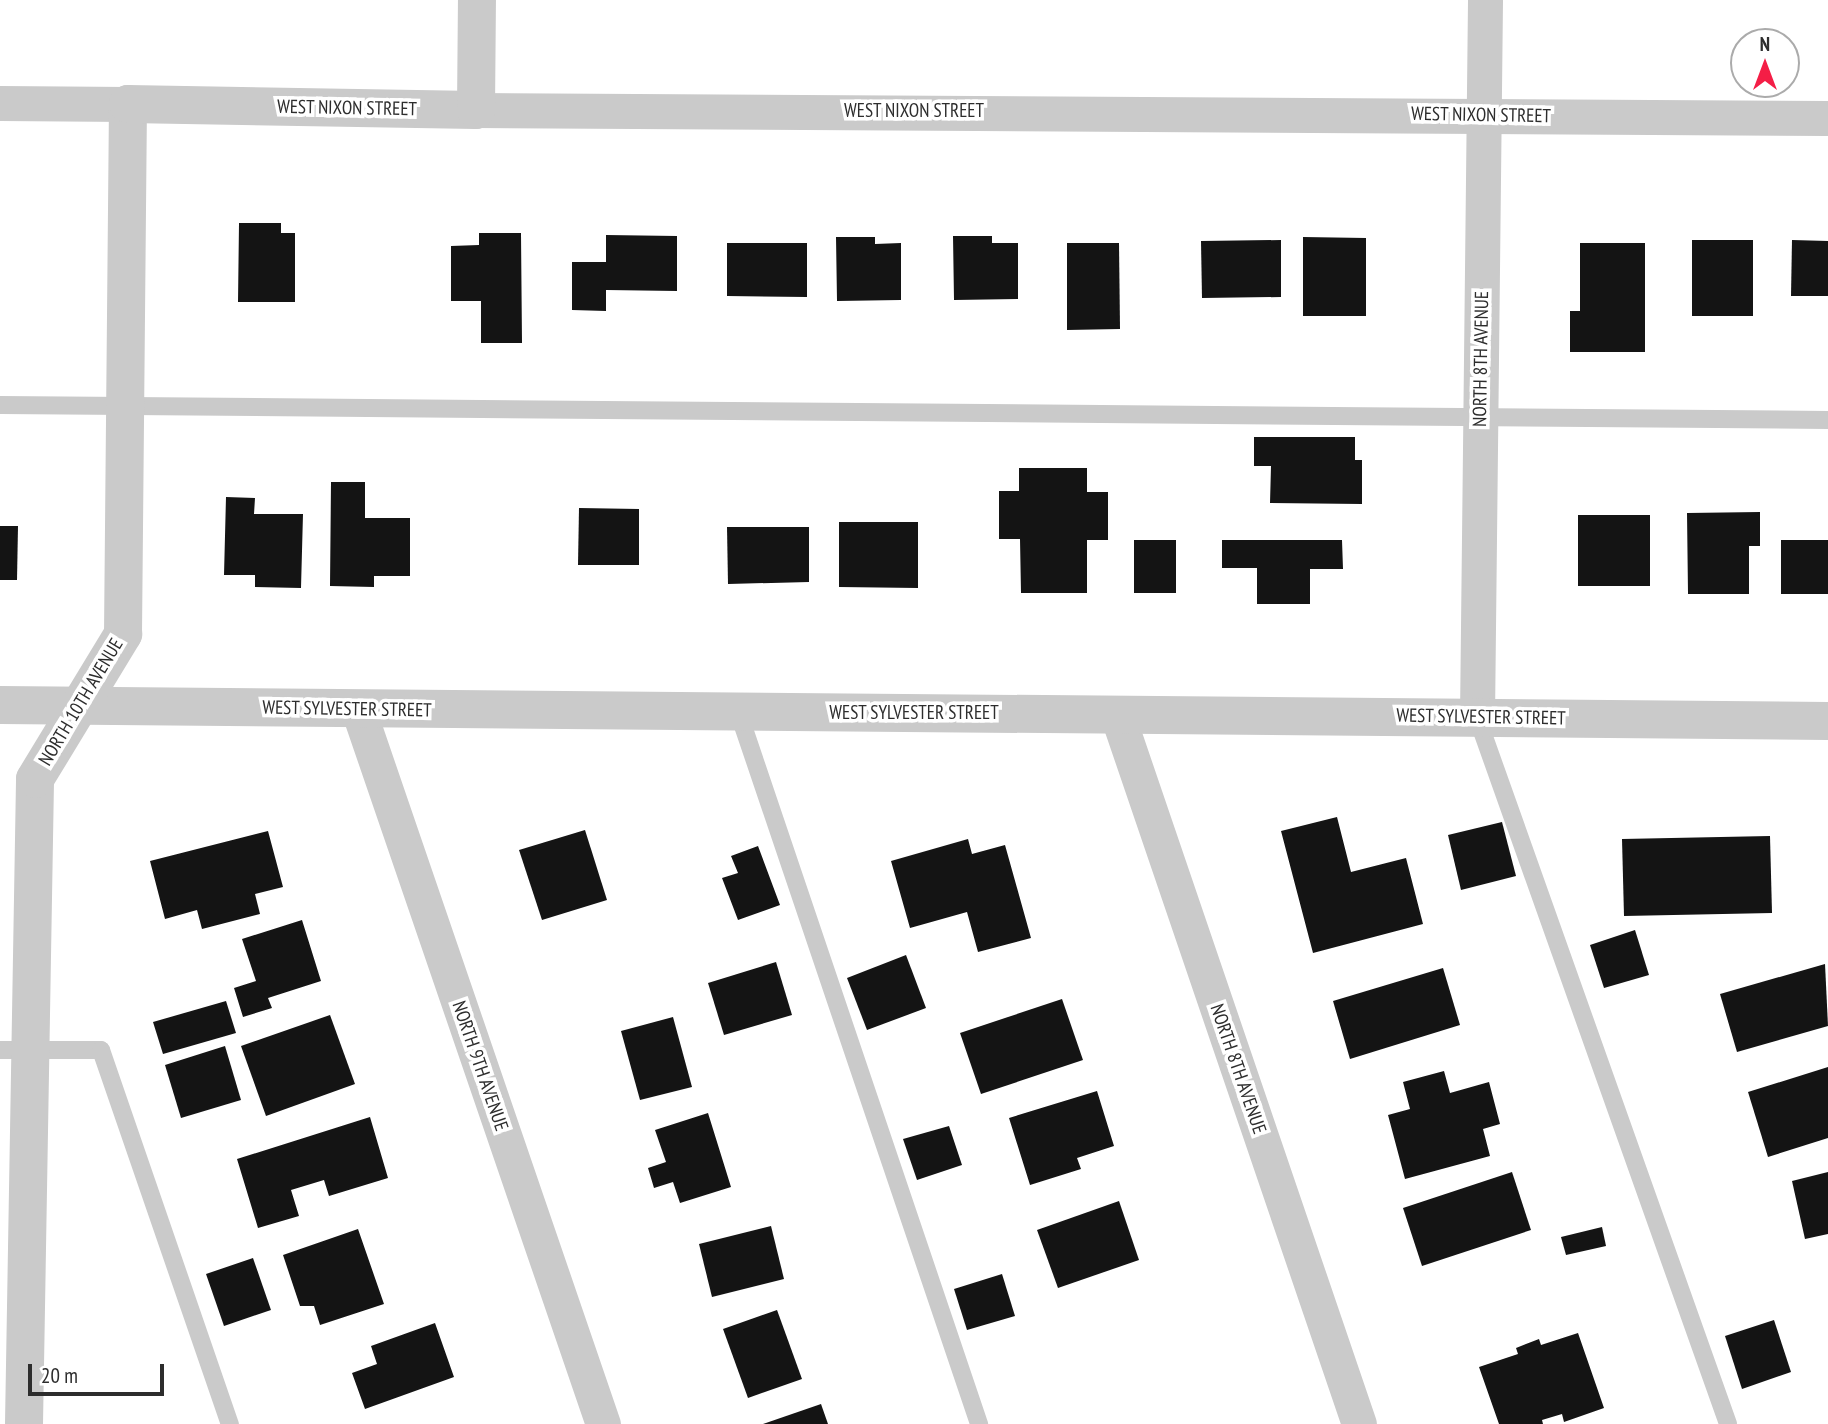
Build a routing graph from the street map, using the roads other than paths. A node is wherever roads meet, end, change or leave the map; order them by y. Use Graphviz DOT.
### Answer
graph roads {
  1 [pos="477,0"];
  2 [pos="1485,0"];
  3 [pos="0,103"];
  4 [pos="128,104"];
  5 [pos="476,110"];
  6 [pos="1483,115"];
  7 [pos="1828,118"];
  8 [pos="0,405"];
  9 [pos="125,406"];
  10 [pos="1480,417"];
  11 [pos="1828,420"];
  12 [pos="0,705"];
  13 [pos="80,706"];
  14 [pos="358,709"];
  15 [pos="738,711"];
  16 [pos="1117,714"];
  17 [pos="1477,717"];
  18 [pos="1828,721"];
  19 [pos="15,1049"];
  20 [pos="16,1407"];
  21 [pos="230,1424"];
  22 [pos="603,1424"];
  23 [pos="979,1424"];
  24 [pos="1359,1424"];
  25 [pos="1728,1424"];
  1 -- 5 [label="street"];
  2 -- 6 [label="street, NORTH 8TH AVENUE"];
  3 -- 4 [label="street, WEST NIXON STREET"];
  4 -- 5 [label="street, WEST NIXON STREET"];
  4 -- 9 [label="street, NORTH 10TH AVENUE"];
  5 -- 6 [label="street, WEST NIXON STREET"];
  6 -- 7 [label="street, WEST NIXON STREET"];
  6 -- 10 [label="street, NORTH 8TH AVENUE"];
  8 -- 9 [label="lane"];
  9 -- 10 [label="lane"];
  9 -- 13 [label="street, NORTH 10TH AVENUE"];
  10 -- 11 [label="lane"];
  10 -- 17 [label="street, NORTH 8TH AVENUE"];
  12 -- 13 [label="street, WEST SYLVESTER STREET"];
  13 -- 14 [label="street, WEST SYLVESTER STREET"];
  13 -- 19 [label="street, NORTH 10TH AVENUE"];
  14 -- 15 [label="street, WEST SYLVESTER STREET"];
  14 -- 22 [label="street, NORTH 9TH AVENUE"];
  15 -- 16 [label="street, WEST SYLVESTER STREET"];
  15 -- 23 [label="lane"];
  16 -- 17 [label="street, WEST SYLVESTER STREET"];
  16 -- 24 [label="street, NORTH 8TH AVENUE"];
  17 -- 18 [label="street, WEST SYLVESTER STREET"];
  17 -- 25 [label="lane"];
  19 -- 20 [label="street, NORTH 10TH AVENUE"];
  19 -- 21 [label="lane"];
}
